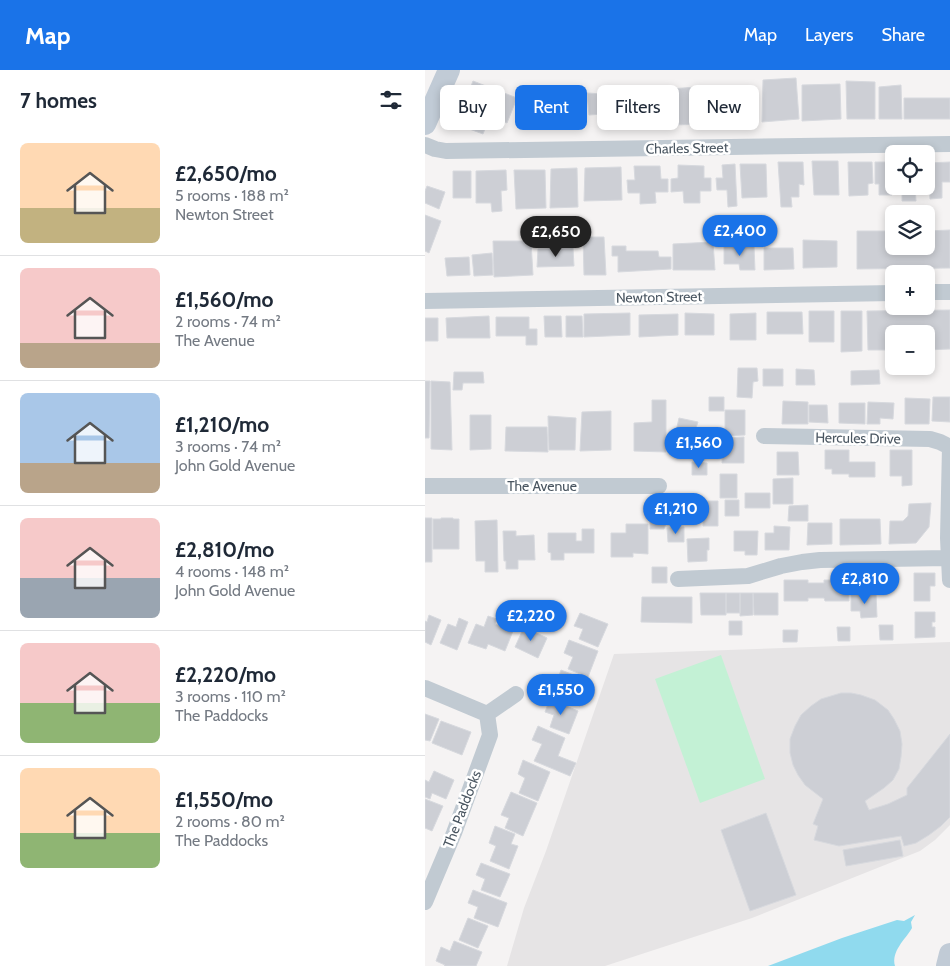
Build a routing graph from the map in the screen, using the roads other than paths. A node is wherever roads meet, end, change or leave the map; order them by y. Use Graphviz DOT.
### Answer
graph roads {
  1 [pos="449,70"];
  2 [pos="425,124"];
  3 [pos="950,144"];
  4 [pos="425,145"];
  5 [pos="935,292"];
  6 [pos="950,292"];
  7 [pos="885,293"];
  8 [pos="425,301"];
  9 [pos="764,436"];
  10 [pos="950,447"];
  11 [pos="425,486"];
  12 [pos="659,486"];
  13 [pos="948,558"];
  14 [pos="678,579"];
  15 [pos="950,580"];
  16 [pos="425,688"];
  17 [pos="516,694"];
  18 [pos="487,714"];
  19 [pos="425,902"];
  20 [pos="950,954"];
  21 [pos="947,966"];
  1 -- 2 [label="main road"];
  3 -- 4 [label="street, Charles Street"];
  5 -- 6 [label="street"];
  7 -- 8 [label="street, Newton Street"];
  9 -- 10 [label="street, Hercules Drive"];
  10 -- 13 [label="street"];
  11 -- 12 [label="street, The Avenue"];
  13 -- 14 [label="street"];
  13 -- 15 [label="street"];
  16 -- 18 [label="street"];
  17 -- 18 [label="street"];
  18 -- 19 [label="street, The Paddocks"];
  20 -- 21 [label="main road"];
}
